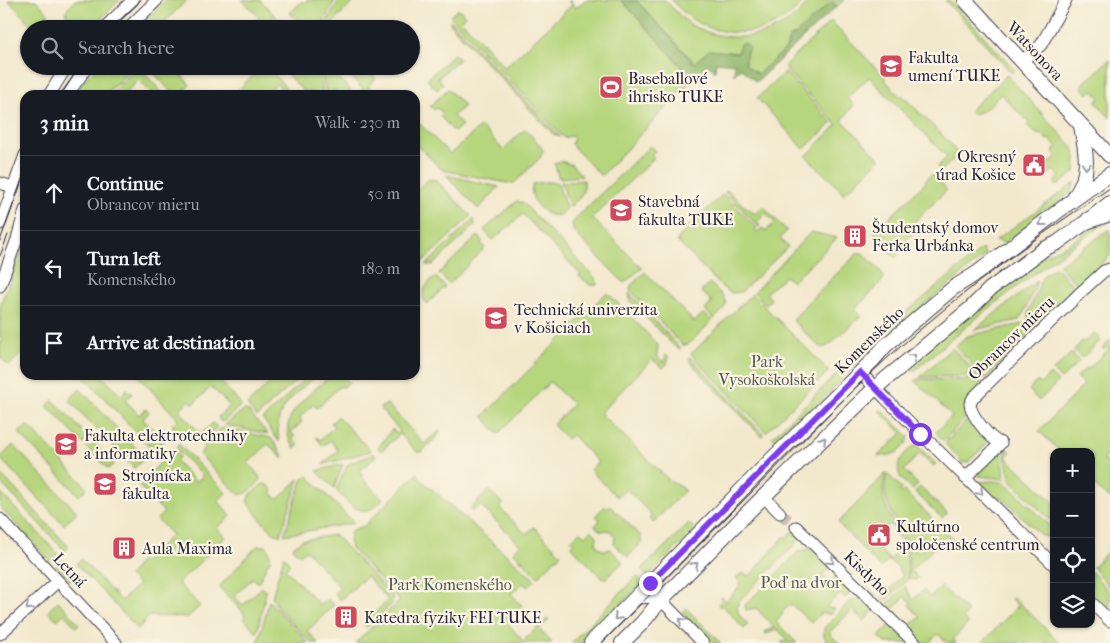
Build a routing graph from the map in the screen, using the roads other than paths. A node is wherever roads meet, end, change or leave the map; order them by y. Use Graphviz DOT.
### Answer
graph roads {
  1 [pos="133,0"];
  2 [pos="157,0"];
  3 [pos="965,0"];
  4 [pos="1066,0"];
  5 [pos="112,20"];
  6 [pos="136,20"];
  7 [pos="1022,62"];
  8 [pos="61,75"];
  9 [pos="81,75"];
  10 [pos="52,90"];
  11 [pos="71,90"];
  12 [pos="1080,125"];
  13 [pos="1110,156"];
  14 [pos="20,168"];
  15 [pos="1110,174"];
  16 [pos="0,183"];
  17 [pos="13,187"];
  18 [pos="1069,203"];
  19 [pos="1110,203"];
  20 [pos="1110,213"];
  21 [pos="1089,220"];
  22 [pos="0,224"];
  23 [pos="20,228"];
  24 [pos="1109,269"];
  25 [pos="0,286"];
  26 [pos="860,372"];
  27 [pos="875,388"];
  28 [pos="965,478"];
  29 [pos="764,497"];
  30 [pos="780,513"];
  31 [pos="0,520"];
  32 [pos="796,527"];
  33 [pos="1050,561"];
  34 [pos="58,581"];
  35 [pos="636,598"];
  36 [pos="661,600"];
  37 [pos="1095,606"];
  38 [pos="1110,621"];
  39 [pos="0,634"];
  40 [pos="116,643"];
  41 [pos="591,643"];
  42 [pos="622,643"];
  43 [pos="703,643"];
  44 [pos="915,643"];
  1 -- 5 [label="street"];
  2 -- 6 [label="street"];
  3 -- 7 [label="street, Watsonova"];
  4 -- 7 [label="street"];
  7 -- 12 [label="street, Watsonova"];
  8 -- 10 [label="street"];
  9 -- 11 [label="street"];
  12 -- 13 [label="street, Watsonova"];
  12 -- 18 [label="street, one-way"];
  14 -- 17 [label="street"];
  15 -- 18 [label="street, Komenského"];
  16 -- 17 [label="street"];
  17 -- 22 [label="street"];
  18 -- 26 [label="street, Komenského, one-way"];
  19 -- 21 [label="street"];
  20 -- 21 [label="main road"];
  27 -- 21 [label="street, one-way"];
  23 -- 25 [label="street"];
  24 -- 28 [label="street, Obrancov mieru"];
  26 -- 27 [label="street"];
  26 -- 35 [label="street, Komenského"];
  27 -- 28 [label="street"];
  29 -- 27 [label="street, one-way"];
  28 -- 33 [label="street, one-way"];
  29 -- 30 [label="street"];
  36 -- 29 [label="street, one-way"];
  31 -- 34 [label="street, Letná"];
  32 -- 44 [label="street, Kisdyho, one-way"];
  34 -- 39 [label="street, one-way"];
  34 -- 40 [label="street, Letná"];
  35 -- 36 [label="street"];
  35 -- 41 [label="street, Komenského, one-way"];
  36 -- 42 [label="street"];
  43 -- 36 [label="street, one-way"];
  37 -- 38 [label="street"];
}
